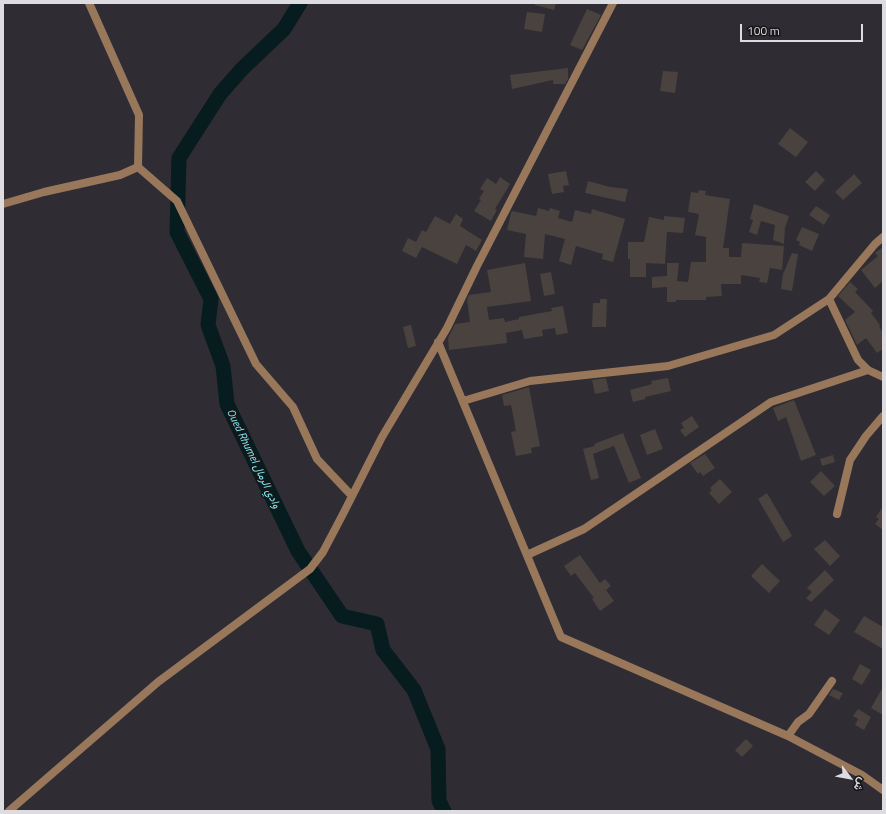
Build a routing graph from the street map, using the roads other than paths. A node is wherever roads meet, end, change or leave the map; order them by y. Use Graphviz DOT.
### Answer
graph roads {
  1 [pos="89,3"];
  2 [pos="613,3"];
  3 [pos="138,167"];
  4 [pos="3,204"];
  5 [pos="883,237"];
  6 [pos="829,299"];
  7 [pos="438,342"];
  8 [pos="868,370"];
  9 [pos="883,377"];
  10 [pos="462,401"];
  11 [pos="883,416"];
  12 [pos="352,496"];
  13 [pos="837,514"];
  14 [pos="527,555"];
  15 [pos="832,681"];
  16 [pos="788,736"];
  17 [pos="883,790"];
  18 [pos="9,811"];
  1 -- 3 [label="street"];
  2 -- 7 [label="street"];
  3 -- 4 [label="street"];
  3 -- 12 [label="street"];
  5 -- 6 [label="street"];
  6 -- 8 [label="street"];
  6 -- 10 [label="street"];
  7 -- 10 [label="street"];
  7 -- 12 [label="street"];
  8 -- 9 [label="street"];
  8 -- 14 [label="street"];
  10 -- 14 [label="street"];
  11 -- 13 [label="street"];
  12 -- 18 [label="street"];
  14 -- 16 [label="street"];
  15 -- 16 [label="street"];
  16 -- 17 [label="street"];
}
